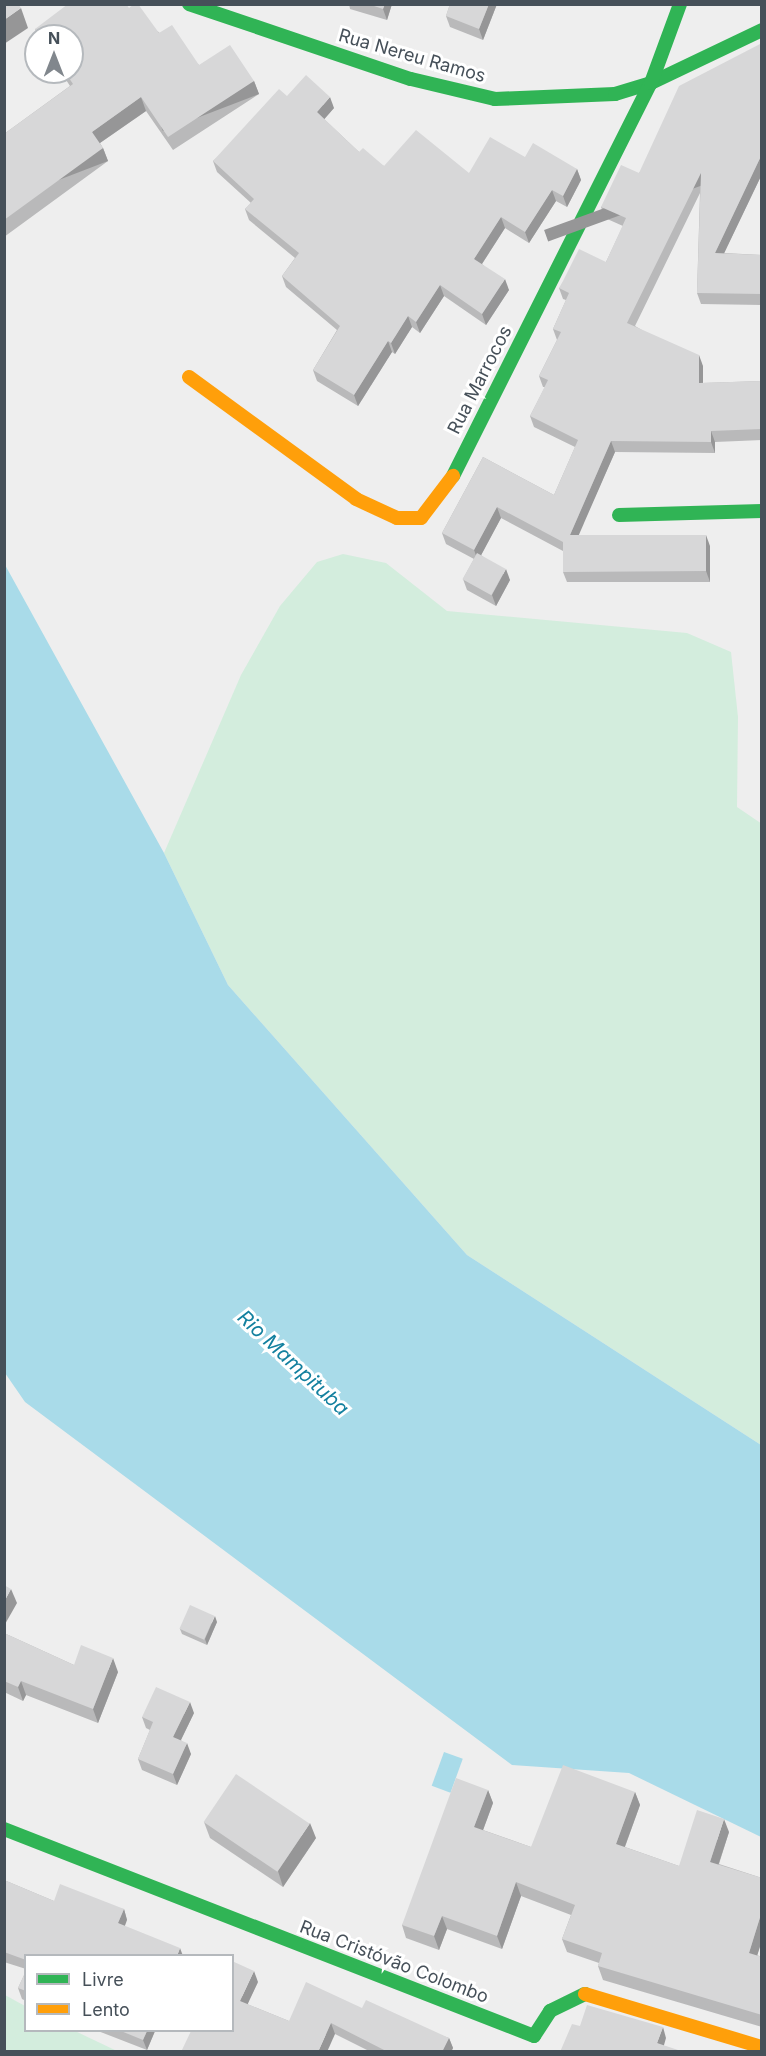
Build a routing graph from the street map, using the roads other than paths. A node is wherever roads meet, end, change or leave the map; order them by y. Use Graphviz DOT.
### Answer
graph roads {
  1 [pos="189,4"];
  2 [pos="680,4"];
  3 [pos="762,30"];
  4 [pos="651,83"];
  5 [pos="189,377"];
  6 [pos="762,511"];
  7 [pos="619,515"];
  8 [pos="4,1829"];
  9 [pos="762,2047"];
  1 -- 4 [label="street, Rua Nereu Ramos"];
  2 -- 4 [label="street, Rua Marrocos"];
  3 -- 4 [label="street, Rua Nereu Ramos"];
  4 -- 5 [label="street, Rua Marrocos"];
  6 -- 7 [label="street"];
  8 -- 9 [label="street, Rua Cristóvão Colombo"];
}
